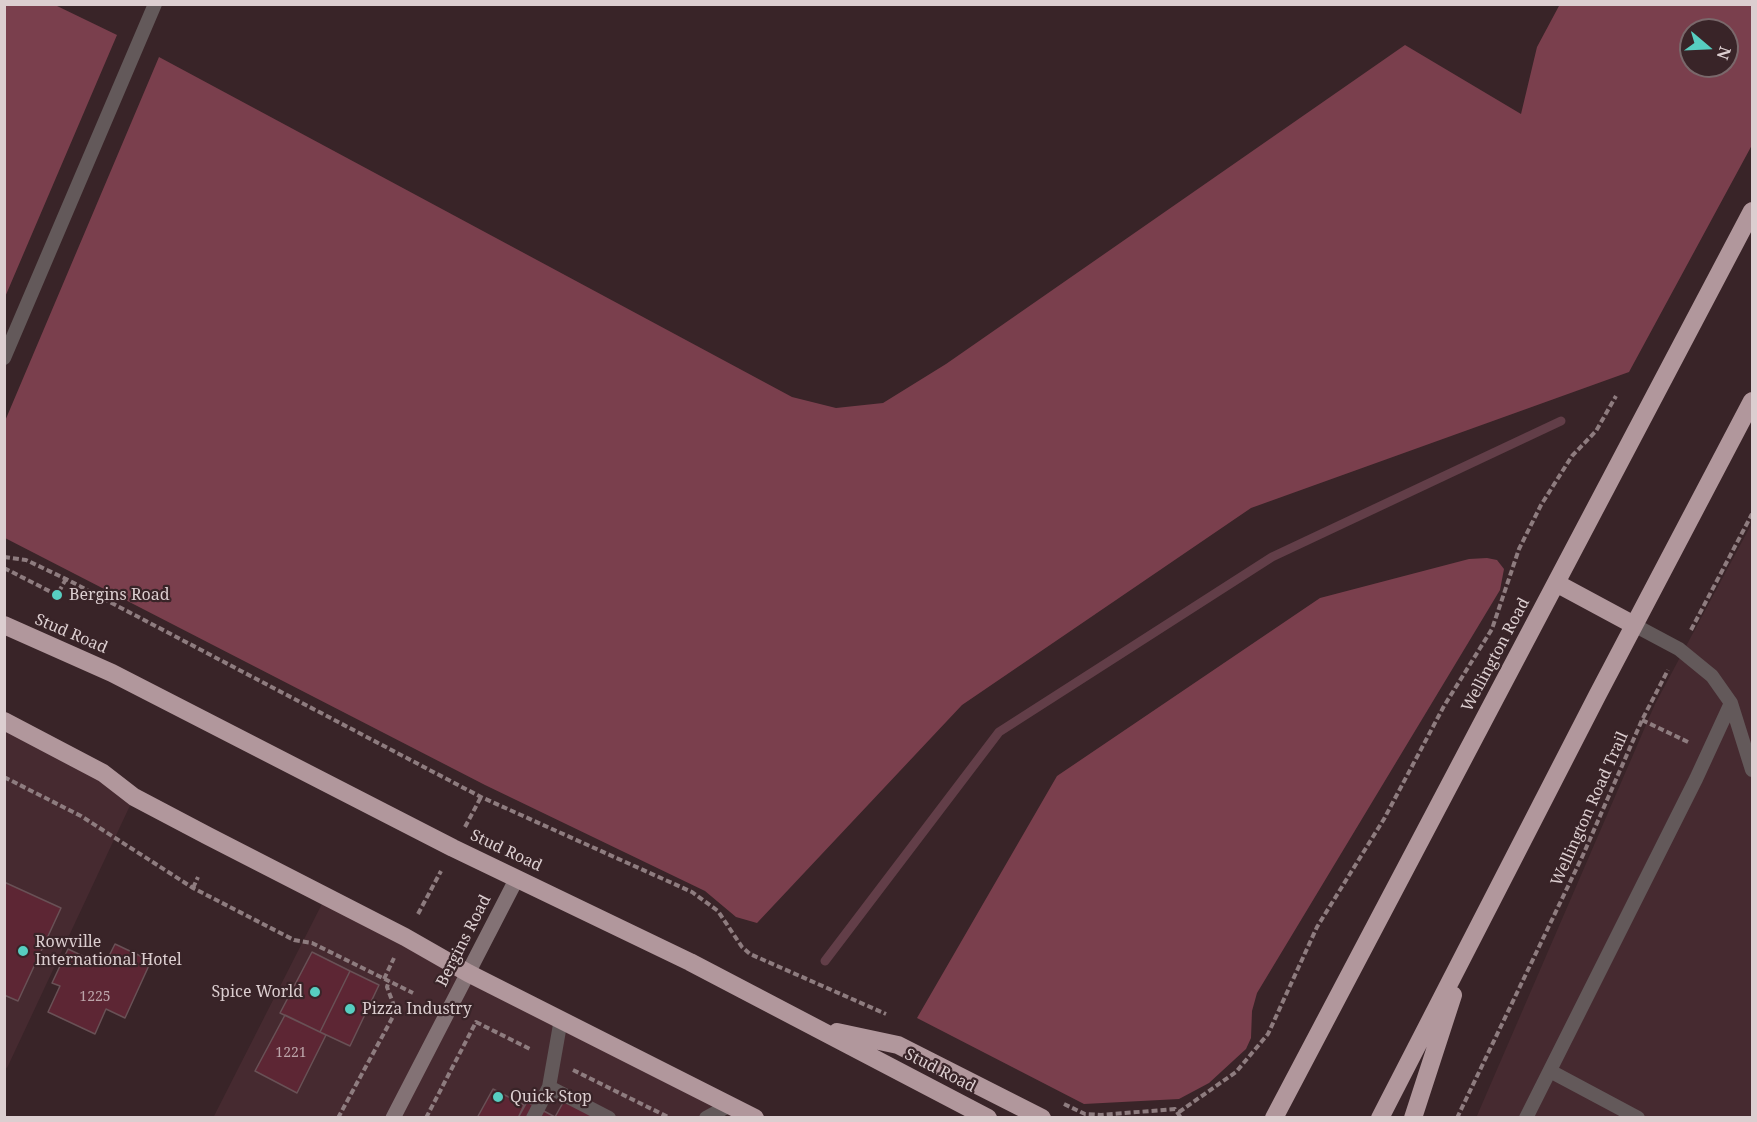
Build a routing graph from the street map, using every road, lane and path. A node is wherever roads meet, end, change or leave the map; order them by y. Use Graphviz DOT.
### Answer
graph roads {
  1 [pos="154,4"];
  2 [pos="1752,211"];
  3 [pos="4,357"];
  4 [pos="1616,396"];
  5 [pos="1752,401"];
  6 [pos="1752,514"];
  7 [pos="4,557"];
  8 [pos="4,568"];
  9 [pos="66,579"];
  10 [pos="1556,583"];
  11 [pos="1634,625"];
  12 [pos="4,626"];
  13 [pos="1679,649"];
  14 [pos="1731,703"];
  15 [pos="1642,720"];
  16 [pos="4,721"];
  17 [pos="1708,751"];
  18 [pos="1752,770"];
  19 [pos="4,777"];
  20 [pos="481,797"];
  21 [pos="453,848"];
  22 [pos="198,877"];
  23 [pos="517,878"];
  24 [pos="192,888"];
  25 [pos="709,903"];
  26 [pos="1473,936"];
  27 [pos="405,937"];
  28 [pos="468,973"];
  29 [pos="384,979"];
  30 [pos="389,981"];
  31 [pos="413,993"];
  32 [pos="561,1019"];
  33 [pos="476,1022"];
  34 [pos="815,1027"];
  35 [pos="1550,1071"];
  36 [pos="549,1087"];
  37 [pos="1290,1089"];
  38 [pos="730,1105"];
  39 [pos="1179,1112"];
  40 [pos="538,1116"];
  41 [pos="338,1118"];
  42 [pos="393,1118"];
  43 [pos="426,1118"];
  44 [pos="609,1118"];
  45 [pos="706,1118"];
  46 [pos="755,1118"];
  47 [pos="988,1118"];
  48 [pos="1042,1118"];
  49 [pos="1263,1118"];
  50 [pos="1274,1118"];
  51 [pos="1380,1118"];
  52 [pos="1413,1118"];
  53 [pos="1457,1118"];
  54 [pos="1526,1118"];
  55 [pos="1638,1118"];
  1 -- 3 [label="lane"];
  2 -- 10 [label="highway, Wellington Road"];
  4 -- 39 [label="path"];
  5 -- 11 [label="highway"];
  6 -- 13 [label="path, Wellington Road Trail"];
  7 -- 9 [label="path"];
  8 -- 9 [label="path"];
  9 -- 20 [label="path"];
  10 -- 11 [label="highway"];
  10 -- 37 [label="highway, Wellington Road"];
  11 -- 13 [label="lane"];
  11 -- 26 [label="highway"];
  12 -- 21 [label="highway, Stud Road"];
  13 -- 14 [label="lane"];
  13 -- 15 [label="path, Wellington Road Trail"];
  14 -- 17 [label="lane"];
  14 -- 18 [label="lane"];
  15 -- 17 [label="path"];
  15 -- 53 [label="path, Wellington Road Trail"];
  16 -- 27 [label="highway"];
  17 -- 35 [label="lane"];
  19 -- 24 [label="path"];
  20 -- 21 [label="path"];
  20 -- 25 [label="path"];
  21 -- 23 [label="highway, Stud Road"];
  21 -- 27 [label="path"];
  22 -- 24 [label="path"];
  23 -- 28 [label="main road, Bergins Road"];
  23 -- 34 [label="highway, Stud Road"];
  24 -- 29 [label="path"];
  26 -- 51 [label="highway"];
  26 -- 52 [label="highway"];
  27 -- 28 [label="highway"];
  27 -- 29 [label="path"];
  28 -- 32 [label="highway"];
  28 -- 42 [label="main road, Bergins Road"];
  29 -- 30 [label="path"];
  30 -- 31 [label="path"];
  30 -- 41 [label="path"];
  32 -- 36 [label="lane"];
  32 -- 38 [label="highway"];
  33 -- 43 [label="path"];
  34 -- 47 [label="highway, Stud Road"];
  34 -- 48 [label="highway"];
  35 -- 54 [label="lane"];
  35 -- 55 [label="lane"];
  36 -- 40 [label="lane"];
  36 -- 44 [label="lane"];
  37 -- 49 [label="highway"];
  37 -- 50 [label="highway, Wellington Road"];
  38 -- 45 [label="lane"];
  38 -- 46 [label="highway"];
}
